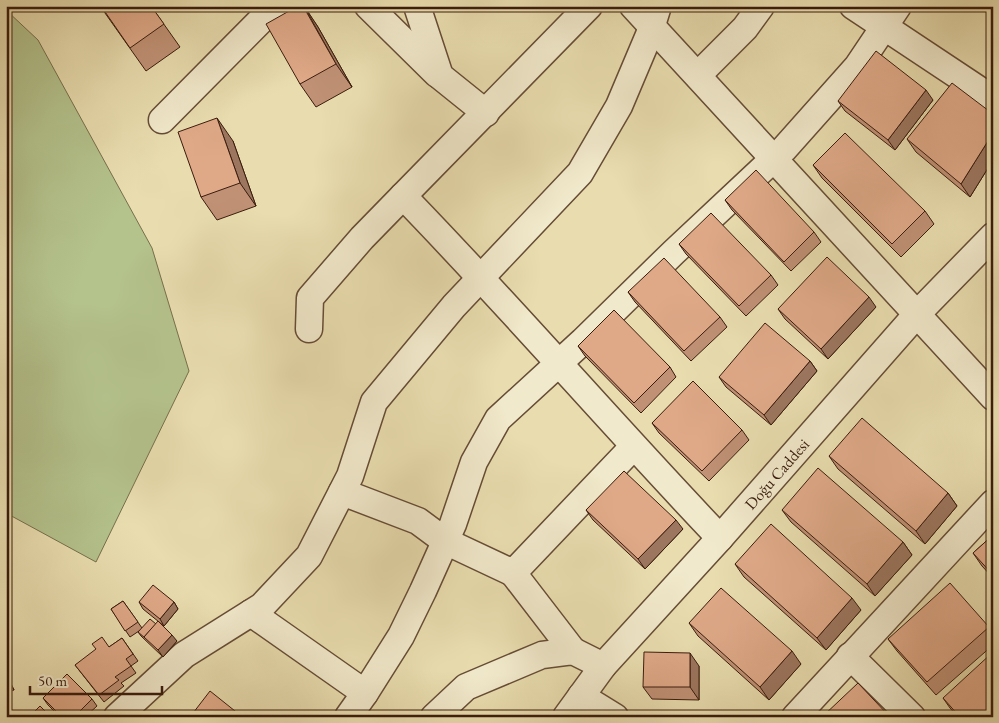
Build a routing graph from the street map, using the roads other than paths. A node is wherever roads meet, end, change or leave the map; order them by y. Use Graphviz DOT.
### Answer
graph roads {
  1 [pos="275,6"];
  2 [pos="368,6"];
  3 [pos="417,6"];
  4 [pos="589,6"];
  5 [pos="633,6"];
  6 [pos="761,6"];
  7 [pos="853,6"];
  8 [pos="655,16"];
  9 [pos="891,16"];
  10 [pos="698,75"];
  11 [pos="440,76"];
  12 [pos="993,99"];
  13 [pos="486,113"];
  14 [pos="162,120"];
  15 [pos="775,158"];
  16 [pos="404,196"];
  17 [pos="993,236"];
  18 [pos="482,277"];
  19 [pos="917,314"];
  20 [pos="309,329"];
  21 [pos="558,364"];
  22 [pos="993,397"];
  23 [pos="633,447"];
  24 [pos="342,492"];
  25 [pos="993,503"];
  26 [pos="720,538"];
  27 [pos="445,541"];
  28 [pos="513,573"];
  29 [pos="251,613"];
  30 [pos="573,651"];
  31 [pos="850,656"];
  32 [pos="603,666"];
  33 [pos="365,694"];
  34 [pos="573,706"];
  35 [pos="117,717"];
  36 [pos="348,717"];
  37 [pos="434,717"];
  38 [pos="616,717"];
  39 [pos="795,717"];
  40 [pos="912,717"];
  1 -- 14 [label="street"];
  2 -- 11 [label="street"];
  3 -- 11 [label="street"];
  4 -- 13 [label="street"];
  5 -- 8 [label="street"];
  6 -- 10 [label="street"];
  7 -- 9 [label="street"];
  8 -- 10 [label="street"];
  8 -- 18 [label="street"];
  9 -- 12 [label="street"];
  9 -- 15 [label="street"];
  10 -- 15 [label="street"];
  11 -- 13 [label="street"];
  13 -- 16 [label="street"];
  15 -- 19 [label="street"];
  15 -- 21 [label="street"];
  16 -- 18 [label="street"];
  16 -- 20 [label="street"];
  17 -- 19 [label="street, Doğu Caddesi"];
  18 -- 21 [label="street"];
  18 -- 24 [label="street"];
  19 -- 22 [label="street"];
  19 -- 26 [label="street, Doğu Caddesi"];
  21 -- 23 [label="street"];
  21 -- 27 [label="street"];
  23 -- 26 [label="street"];
  23 -- 28 [label="street"];
  24 -- 27 [label="street"];
  24 -- 29 [label="street"];
  25 -- 31 [label="street"];
  26 -- 32 [label="street, Doğu Caddesi"];
  27 -- 28 [label="street"];
  27 -- 33 [label="street"];
  28 -- 30 [label="street"];
  29 -- 33 [label="street"];
  29 -- 35 [label="street"];
  30 -- 32 [label="street"];
  30 -- 37 [label="street"];
  31 -- 39 [label="street"];
  31 -- 40 [label="street"];
  32 -- 34 [label="street, Doğu Caddesi"];
  33 -- 36 [label="street"];
  34 -- 38 [label="street"];
}
